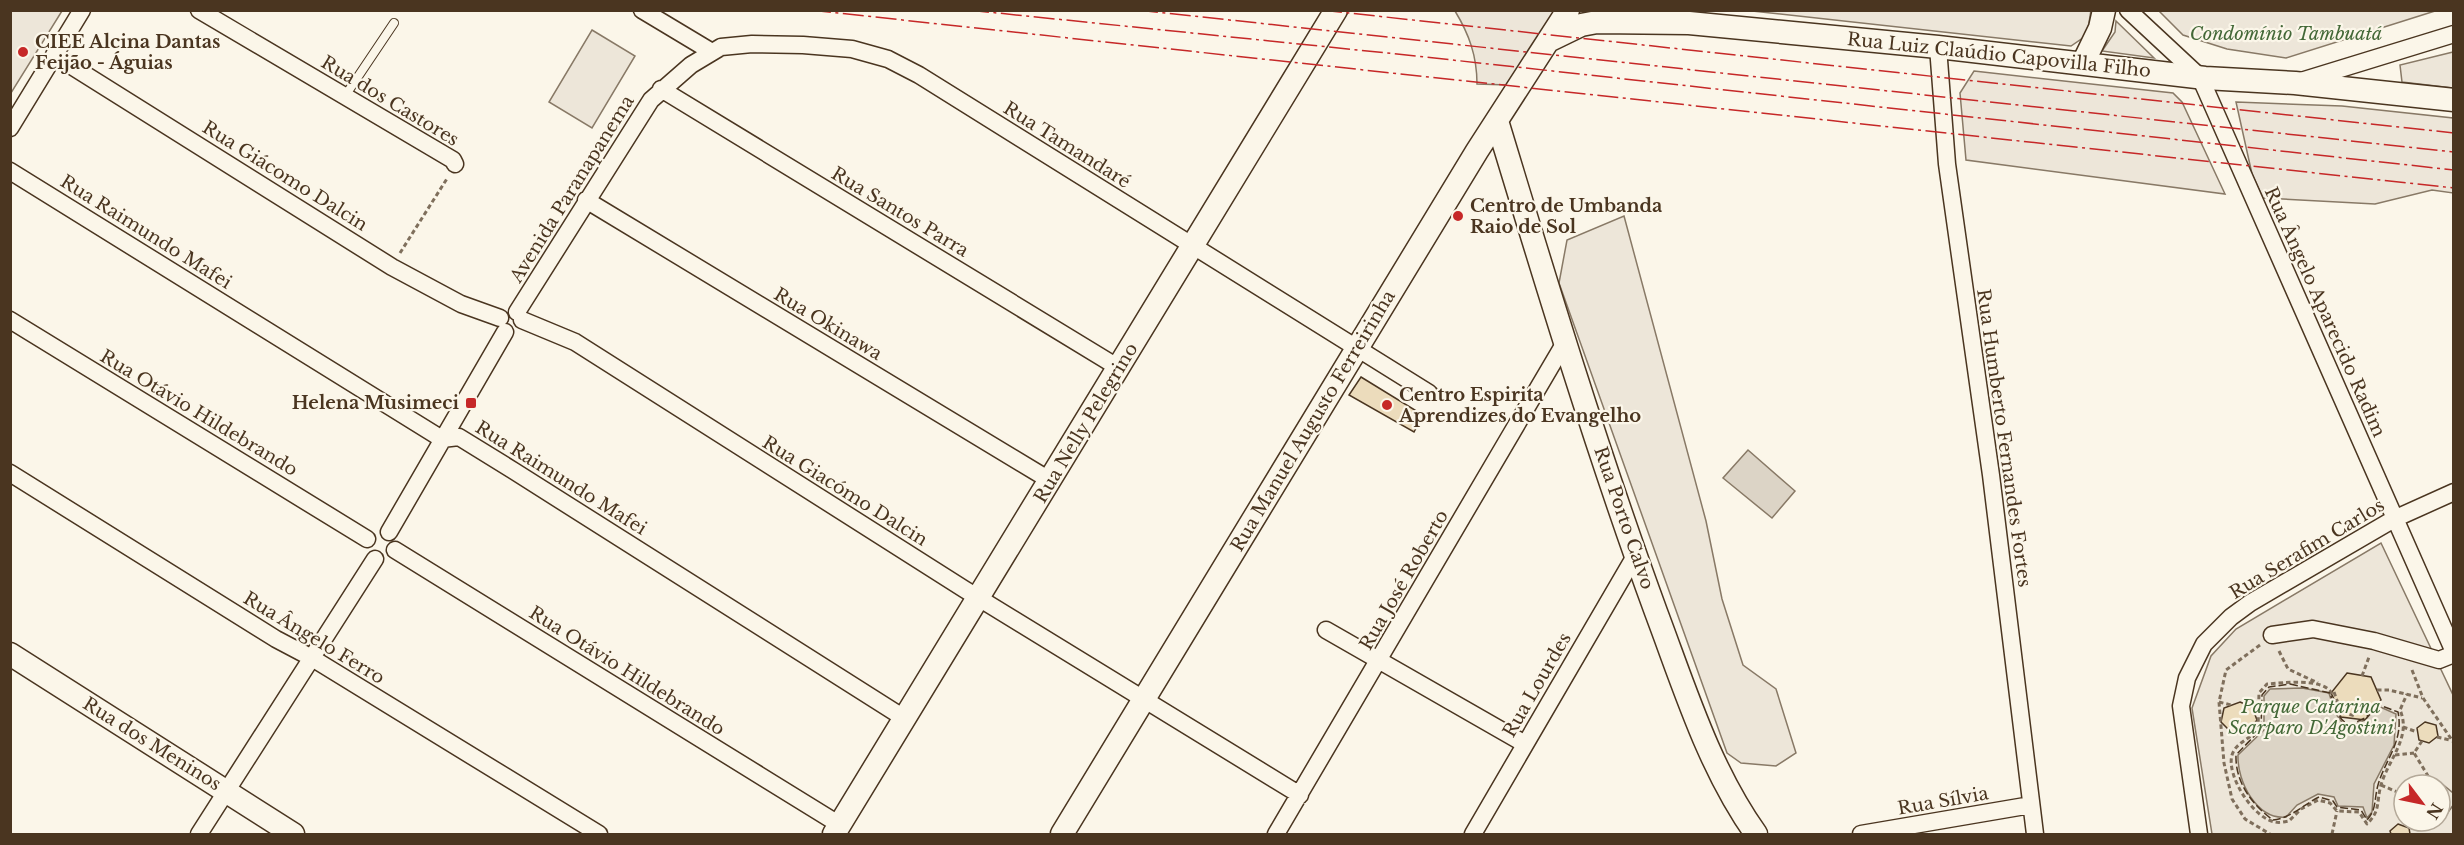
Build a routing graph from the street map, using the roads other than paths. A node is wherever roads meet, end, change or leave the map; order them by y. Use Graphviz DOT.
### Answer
graph roads {
  1 [pos="82,10"];
  2 [pos="199,10"];
  3 [pos="642,10"];
  4 [pos="1336,10"];
  5 [pos="1568,10"];
  6 [pos="1665,10"];
  7 [pos="2104,10"];
  8 [pos="2128,10"];
  9 [pos="394,22"];
  10 [pos="1689,23"];
  11 [pos="2454,34"];
  12 [pos="1548,40"];
  13 [pos="1938,47"];
  14 [pos="712,52"];
  15 [pos="54,55"];
  16 [pos="2083,63"];
  17 [pos="2200,77"];
  18 [pos="2295,83"];
  19 [pos="661,89"];
  20 [pos="345,96"];
  21 [pos="2454,100"];
  22 [pos="1497,121"];
  23 [pos="10,128"];
  24 [pos="455,164"];
  25 [pos="10,171"];
  26 [pos="586,200"];
  27 [pos="1194,248"];
  28 [pos="520,316"];
  29 [pos="10,320"];
  30 [pos="502,325"];
  31 [pos="1564,344"];
  32 [pos="1356,350"];
  33 [pos="1119,368"];
  34 [pos="1429,393"];
  35 [pos="442,440"];
  36 [pos="10,473"];
  37 [pos="1051,481"];
  38 [pos="2454,492"];
  39 [pos="2394,519"];
  40 [pos="389,532"];
  41 [pos="367,539"];
  42 [pos="395,550"];
  43 [pos="1635,556"];
  44 [pos="375,558"];
  45 [pos="978,597"];
  46 [pos="1326,630"];
  47 [pos="2272,635"];
  48 [pos="2454,653"];
  49 [pos="10,654"];
  50 [pos="312,658"];
  51 [pos="1379,662"];
  52 [pos="1145,699"];
  53 [pos="904,718"];
  54 [pos="1526,744"];
  55 [pos="227,792"];
  56 [pos="1300,795"];
  57 [pos="2031,805"];
  58 [pos="837,830"];
  59 [pos="199,834"];
  60 [pos="293,834"];
  61 [pos="599,834"];
  62 [pos="1062,834"];
  63 [pos="1276,834"];
  64 [pos="1473,834"];
  65 [pos="1756,834"];
  66 [pos="1861,834"];
  67 [pos="2035,834"];
  68 [pos="2199,834"];
  1 -- 15 [label="street"];
  2 -- 20 [label="street, Rua dos Castores"];
  3 -- 14 [label="street"];
  4 -- 27 [label="street, Rua Nelly Pelegrino"];
  5 -- 12 [label="street, Rua Manuel Augusto Ferreirinha"];
  6 -- 10 [label="street"];
  7 -- 16 [label="street"];
  8 -- 17 [label="street, Rua Ângelo Aparecido Radim"];
  9 -- 20 [label="lane"];
  10 -- 12 [label="street, Rua Luiz Claúdio Capovilla Filho"];
  10 -- 13 [label="street, Rua Luiz Claúdio Capovilla Filho"];
  11 -- 18 [label="street"];
  12 -- 22 [label="street, Rua Manuel Augusto Ferreirinha"];
  13 -- 16 [label="street, Rua Luiz Claúdio Capovilla Filho"];
  13 -- 57 [label="street, Rua Humberto Fernandes Fortes"];
  14 -- 19 [label="street, Rua Tamandaré"];
  14 -- 27 [label="street, Rua Tamandaré"];
  15 -- 23 [label="street"];
  15 -- 30 [label="street, Rua Giácomo Dalcin"];
  16 -- 17 [label="street, Rua Luiz Claúdio Capovilla Filho"];
  17 -- 18 [label="street, Rua Luiz Claúdio Capovilla Filho"];
  17 -- 39 [label="street, Rua Ângelo Aparecido Radim"];
  18 -- 21 [label="street, Rua Luiz Claúdio Capovilla Filho"];
  19 -- 26 [label="street, Avenida Paranapanema"];
  19 -- 33 [label="street, Rua Santos Parra"];
  20 -- 24 [label="street, Rua dos Castores"];
  22 -- 31 [label="street, Rua Porto Calvo"];
  22 -- 32 [label="street, Rua Manuel Augusto Ferreirinha"];
  25 -- 35 [label="street, Rua Raimundo Mafei"];
  26 -- 28 [label="street, Avenida Paranapanema"];
  26 -- 37 [label="street, Rua Okinawa"];
  27 -- 32 [label="street, Rua Tamandaré"];
  27 -- 33 [label="street, Rua Nelly Pelegrino"];
  28 -- 30 [label="street"];
  28 -- 45 [label="street, Rua Giacómo Dalcin"];
  29 -- 41 [label="street, Rua Otávio Hildebrando"];
  30 -- 35 [label="street"];
  31 -- 43 [label="street, Rua Porto Calvo"];
  31 -- 51 [label="street, Rua José Roberto"];
  32 -- 34 [label="street, Rua Tamandaré"];
  32 -- 52 [label="street, Rua Manuel Augusto Ferreirinha"];
  33 -- 37 [label="street, Rua Nelly Pelegrino"];
  35 -- 40 [label="street"];
  35 -- 53 [label="street, Rua Raimundo Mafei"];
  36 -- 50 [label="street, Rua Ângelo Ferro"];
  37 -- 45 [label="street, Rua Nelly Pelegrino"];
  38 -- 39 [label="street, Rua Serafim Carlos"];
  39 -- 48 [label="street, Rua Ângelo Aparecido Radim"];
  39 -- 68 [label="street, Rua Serafim Carlos"];
  40 -- 41 [label="street"];
  40 -- 42 [label="street"];
  41 -- 44 [label="street"];
  42 -- 44 [label="street"];
  42 -- 58 [label="street, Rua Otávio Hildebrando"];
  43 -- 54 [label="street, Rua Lourdes"];
  43 -- 65 [label="street, Rua Porto Calvo"];
  44 -- 50 [label="street"];
  45 -- 52 [label="street, Rua Giacómo Dalcin"];
  45 -- 53 [label="street, Rua Nelly Pelegrino"];
  46 -- 51 [label="street"];
  47 -- 48 [label="street"];
  49 -- 55 [label="street, Rua dos Meninos"];
  50 -- 55 [label="street"];
  50 -- 61 [label="street, Rua Ângelo Ferro"];
  51 -- 54 [label="street"];
  51 -- 56 [label="street, Rua José Roberto"];
  52 -- 56 [label="street"];
  52 -- 62 [label="street, Rua Manuel Augusto Ferreirinha"];
  53 -- 58 [label="street, Rua Nelly Pelegrino"];
  54 -- 64 [label="street, Rua Lourdes"];
  55 -- 59 [label="street"];
  55 -- 60 [label="street, Rua dos Meninos"];
  56 -- 63 [label="street, Rua José Roberto"];
  57 -- 66 [label="street, Rua Sílvia"];
  57 -- 67 [label="street, Rua Humberto Fernandes Fortes"];
}
